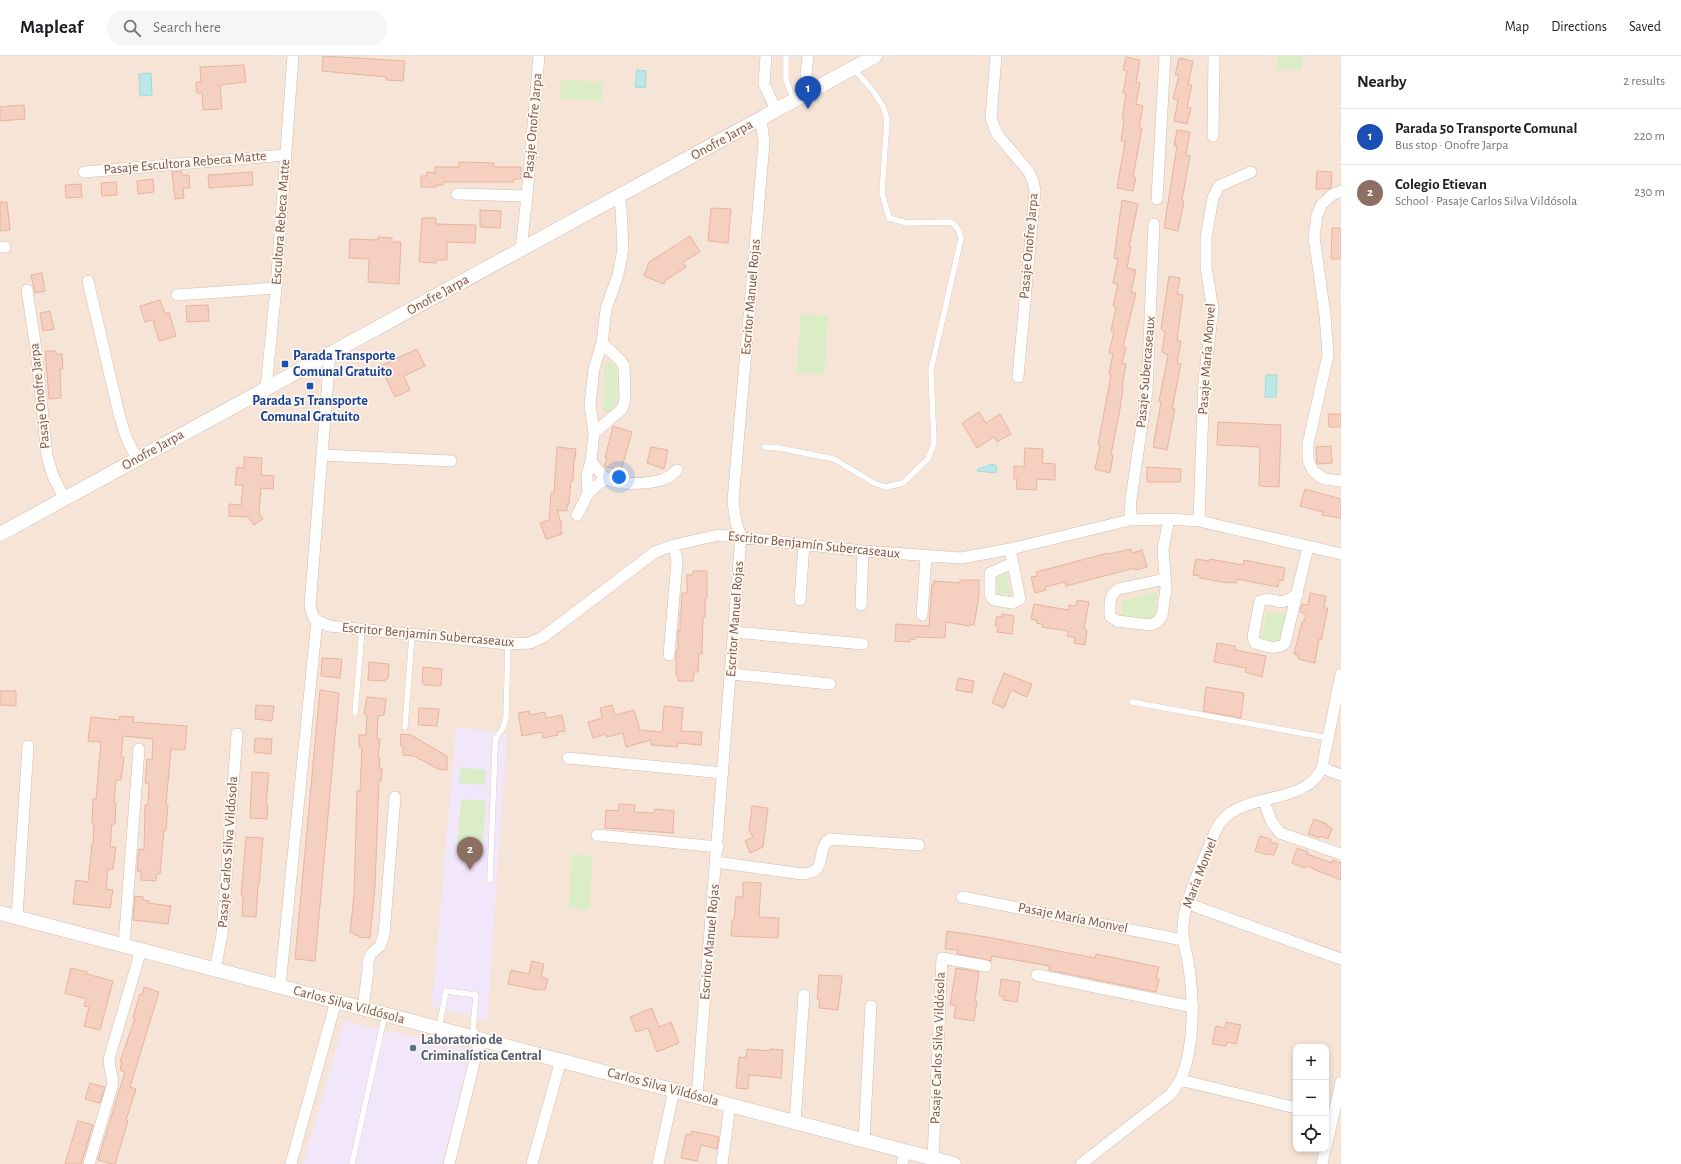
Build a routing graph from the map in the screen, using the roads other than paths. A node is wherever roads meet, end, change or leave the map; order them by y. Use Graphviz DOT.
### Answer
graph roads {
  1 [pos="293,56"];
  2 [pos="539,56"];
  3 [pos="766,56"];
  4 [pos="786,56"];
  5 [pos="808,56"];
  6 [pos="875,56"];
  7 [pos="996,56"];
  8 [pos="1165,56"];
  9 [pos="1214,56"];
  10 [pos="853,68"];
  11 [pos="808,92"];
  12 [pos="794,100"];
  13 [pos="776,110"];
  14 [pos="761,119"];
  15 [pos="1213,136"];
  16 [pos="285,154"];
  17 [pos="84,172"];
  18 [pos="1251,172"];
  19 [pos="1341,191"];
  20 [pos="457,194"];
  21 [pos="527,196"];
  22 [pos="618,196"];
  23 [pos="1157,199"];
  24 [pos="1154,224"];
  25 [pos="521,249"];
  26 [pos="88,281"];
  27 [pos="276,288"];
  28 [pos="27,290"];
  29 [pos="177,295"];
  30 [pos="602,343"];
  31 [pos="330,354"];
  32 [pos="1018,377"];
  33 [pos="266,388"];
  34 [pos="594,433"];
  35 [pos="764,447"];
  36 [pos="322,455"];
  37 [pos="137,459"];
  38 [pos="451,461"];
  39 [pos="591,461"];
  40 [pos="677,470"];
  41 [pos="606,478"];
  42 [pos="1341,481"];
  43 [pos="588,492"];
  44 [pos="64,498"];
  45 [pos="577,515"];
  46 [pos="1169,519"];
  47 [pos="1130,520"];
  48 [pos="1199,521"];
  49 [pos="0,534"];
  50 [pos="741,536"];
  51 [pos="804,544"];
  52 [pos="674,545"];
  53 [pos="1308,547"];
  54 [pos="1010,549"];
  55 [pos="863,551"];
  56 [pos="1341,554"];
  57 [pos="926,556"];
  58 [pos="1013,563"];
  59 [pos="1165,579"];
  60 [pos="1298,592"];
  61 [pos="800,600"];
  62 [pos="861,605"];
  63 [pos="922,615"];
  64 [pos="316,620"];
  65 [pos="362,630"];
  66 [pos="734,632"];
  67 [pos="412,635"];
  68 [pos="508,644"];
  69 [pos="862,644"];
  70 [pos="669,655"];
  71 [pos="731,674"];
  72 [pos="1341,674"];
  73 [pos="830,684"];
  74 [pos="1132,702"];
  75 [pos="355,713"];
  76 [pos="405,727"];
  77 [pos="237,734"];
  78 [pos="1328,738"];
  79 [pos="28,746"];
  80 [pos="139,749"];
  81 [pos="568,758"];
  82 [pos="1322,768"];
  83 [pos="723,773"];
  84 [pos="1341,775"];
  85 [pos="395,797"];
  86 [pos="1264,800"];
  87 [pos="597,835"];
  88 [pos="919,845"];
  89 [pos="718,847"];
  90 [pos="1341,854"];
  91 [pos="716,862"];
  92 [pos="490,880"];
  93 [pos="962,897"];
  94 [pos="1186,903"];
  95 [pos="0,913"];
  96 [pos="17,917"];
  97 [pos="1183,940"];
  98 [pos="124,945"];
  99 [pos="141,950"];
  100 [pos="1341,959"];
  101 [pos="986,966"];
  102 [pos="215,970"];
  103 [pos="1037,975"];
  104 [pos="280,986"];
  105 [pos="804,995"];
  106 [pos="336,1001"];
  107 [pos="871,1006"];
  108 [pos="1193,1007"];
  109 [pos="363,1008"];
  110 [pos="385,1014"];
  111 [pos="439,1028"];
  112 [pos="480,1039"];
  113 [pos="561,1060"];
  114 [pos="1180,1080"];
  115 [pos="1341,1082"];
  116 [pos="674,1090"];
  117 [pos="697,1096"];
  118 [pos="730,1105"];
  119 [pos="1293,1107"];
  120 [pos="795,1122"];
  121 [pos="1329,1135"];
  122 [pos="864,1140"];
  123 [pos="1325,1152"];
  124 [pos="904,1158"];
  125 [pos="933,1158"];
  126 [pos="89,1164"];
  127 [pos="291,1164"];
  128 [pos="352,1164"];
  129 [pos="449,1164"];
  130 [pos="532,1164"];
  131 [pos="658,1164"];
  132 [pos="722,1164"];
  133 [pos="954,1164"];
  134 [pos="1081,1164"];
  135 [pos="1322,1164"];
  1 -- 16 [label="street, Escultora Rebeca Matte"];
  2 -- 21 [label="street, Pasaje Onofre Jarpa"];
  3 -- 13 [label="street"];
  4 -- 12 [label="lane"];
  5 -- 11 [label="street"];
  6 -- 10 [label="street, Onofre Jarpa"];
  7 -- 32 [label="street, Pasaje Onofre Jarpa"];
  8 -- 23 [label="street"];
  9 -- 15 [label="street"];
  10 -- 11 [label="street, Onofre Jarpa"];
  10 -- 35 [label="lane"];
  11 -- 12 [label="street, Onofre Jarpa"];
  12 -- 13 [label="street, Onofre Jarpa"];
  13 -- 14 [label="street, Onofre Jarpa"];
  14 -- 22 [label="street, Onofre Jarpa"];
  14 -- 50 [label="street, Escritor Manuel Rojas"];
  16 -- 17 [label="street, Pasaje Escultora Rebeca Matte"];
  16 -- 27 [label="street, Escultora Rebeca Matte"];
  18 -- 48 [label="street, Pasaje María Monvel"];
  19 -- 42 [label="street"];
  20 -- 21 [label="street, Pasaje Onofre Jarpa"];
  21 -- 25 [label="street, Pasaje Onofre Jarpa"];
  22 -- 25 [label="street, Onofre Jarpa"];
  22 -- 30 [label="street"];
  24 -- 47 [label="street, Pasaje Subercaseaux"];
  25 -- 31 [label="street, Onofre Jarpa"];
  26 -- 37 [label="street"];
  27 -- 29 [label="street"];
  27 -- 33 [label="street, Escultora Rebeca Matte"];
  28 -- 44 [label="street, Pasaje Onofre Jarpa"];
  30 -- 34 [label="street"];
  30 -- 34 [label="street"];
  31 -- 33 [label="street, Onofre Jarpa"];
  31 -- 36 [label="street"];
  33 -- 37 [label="street, Onofre Jarpa"];
  34 -- 39 [label="street"];
  36 -- 38 [label="street"];
  36 -- 64 [label="street"];
  37 -- 44 [label="street, Onofre Jarpa"];
  39 -- 41 [label="street"];
  39 -- 43 [label="street"];
  40 -- 41 [label="street"];
  41 -- 43 [label="street"];
  43 -- 45 [label="street"];
  44 -- 49 [label="street, Onofre Jarpa"];
  46 -- 47 [label="street, Escritor Benjamín Subercaseaux"];
  46 -- 48 [label="street, Escritor Benjamín Subercaseaux"];
  46 -- 59 [label="street"];
  47 -- 54 [label="street, Escritor Benjamín Subercaseaux"];
  48 -- 53 [label="street, Escritor Benjamín Subercaseaux"];
  50 -- 51 [label="street, Escritor Benjamín Subercaseaux"];
  50 -- 52 [label="street, Escritor Benjamín Subercaseaux"];
  50 -- 66 [label="street, Escritor Manuel Rojas"];
  51 -- 55 [label="street, Escritor Benjamín Subercaseaux"];
  51 -- 61 [label="street"];
  52 -- 68 [label="street, Escritor Benjamín Subercaseaux"];
  52 -- 70 [label="street"];
  53 -- 56 [label="street, Escritor Benjamín Subercaseaux"];
  53 -- 60 [label="street"];
  54 -- 57 [label="street, Escritor Benjamín Subercaseaux"];
  54 -- 58 [label="street"];
  55 -- 57 [label="street, Escritor Benjamín Subercaseaux"];
  55 -- 62 [label="street"];
  57 -- 63 [label="street"];
  59 -- 59 [label="street"];
  60 -- 60 [label="street"];
  64 -- 65 [label="street, Escritor Benjamín Subercaseaux"];
  64 -- 104 [label="street"];
  65 -- 67 [label="street, Escritor Benjamín Subercaseaux"];
  65 -- 75 [label="lane"];
  66 -- 69 [label="street"];
  66 -- 71 [label="street, Escritor Manuel Rojas"];
  67 -- 68 [label="street, Escritor Benjamín Subercaseaux"];
  67 -- 76 [label="lane"];
  68 -- 92 [label="lane"];
  71 -- 73 [label="street"];
  71 -- 83 [label="street, Escritor Manuel Rojas"];
  72 -- 78 [label="street, María Monvel"];
  74 -- 78 [label="lane"];
  77 -- 102 [label="street, Pasaje Carlos Silva Vildósola"];
  78 -- 82 [label="street, María Monvel"];
  79 -- 96 [label="street"];
  80 -- 98 [label="street"];
  81 -- 83 [label="street"];
  82 -- 84 [label="street"];
  82 -- 86 [label="street, María Monvel"];
  83 -- 89 [label="street, Escritor Manuel Rojas"];
  85 -- 109 [label="street"];
  86 -- 90 [label="street"];
  86 -- 94 [label="street, María Monvel"];
  87 -- 89 [label="street"];
  88 -- 91 [label="street"];
  89 -- 91 [label="street, Escritor Manuel Rojas"];
  91 -- 117 [label="street, Escritor Manuel Rojas"];
  93 -- 97 [label="street, Pasaje María Monvel"];
  94 -- 97 [label="street, María Monvel"];
  94 -- 100 [label="street"];
  95 -- 96 [label="street, Carlos Silva Vildósola"];
  96 -- 98 [label="street, Carlos Silva Vildósola"];
  97 -- 108 [label="street, María Monvel"];
  98 -- 99 [label="street, Carlos Silva Vildósola"];
  99 -- 102 [label="street, Carlos Silva Vildósola"];
  99 -- 126 [label="street"];
  101 -- 125 [label="street, Pasaje Carlos Silva Vildósola"];
  102 -- 104 [label="street, Carlos Silva Vildósola"];
  103 -- 108 [label="street"];
  104 -- 106 [label="street, Carlos Silva Vildósola"];
  105 -- 120 [label="street"];
  106 -- 109 [label="street, Carlos Silva Vildósola"];
  106 -- 127 [label="street"];
  107 -- 122 [label="street"];
  108 -- 114 [label="street, María Monvel"];
  109 -- 110 [label="street, Carlos Silva Vildósola"];
  110 -- 111 [label="street, Carlos Silva Vildósola"];
  110 -- 128 [label="lane"];
  111 -- 112 [label="street, Carlos Silva Vildósola"];
  111 -- 112 [label="lane"];
  112 -- 113 [label="street, Carlos Silva Vildósola"];
  112 -- 129 [label="street"];
  113 -- 116 [label="street, Carlos Silva Vildósola"];
  113 -- 130 [label="street"];
  114 -- 119 [label="street"];
  114 -- 134 [label="street, María Monvel"];
  115 -- 121 [label="street"];
  116 -- 117 [label="street, Carlos Silva Vildósola"];
  116 -- 131 [label="street"];
  117 -- 118 [label="street, Carlos Silva Vildósola"];
  118 -- 120 [label="street, Carlos Silva Vildósola"];
  118 -- 132 [label="street"];
  120 -- 122 [label="street, Carlos Silva Vildósola"];
  122 -- 124 [label="street, Carlos Silva Vildósola"];
  123 -- 135 [label="street"];
  124 -- 125 [label="street, Carlos Silva Vildósola"];
  125 -- 133 [label="street, Carlos Silva Vildósola"];
}
